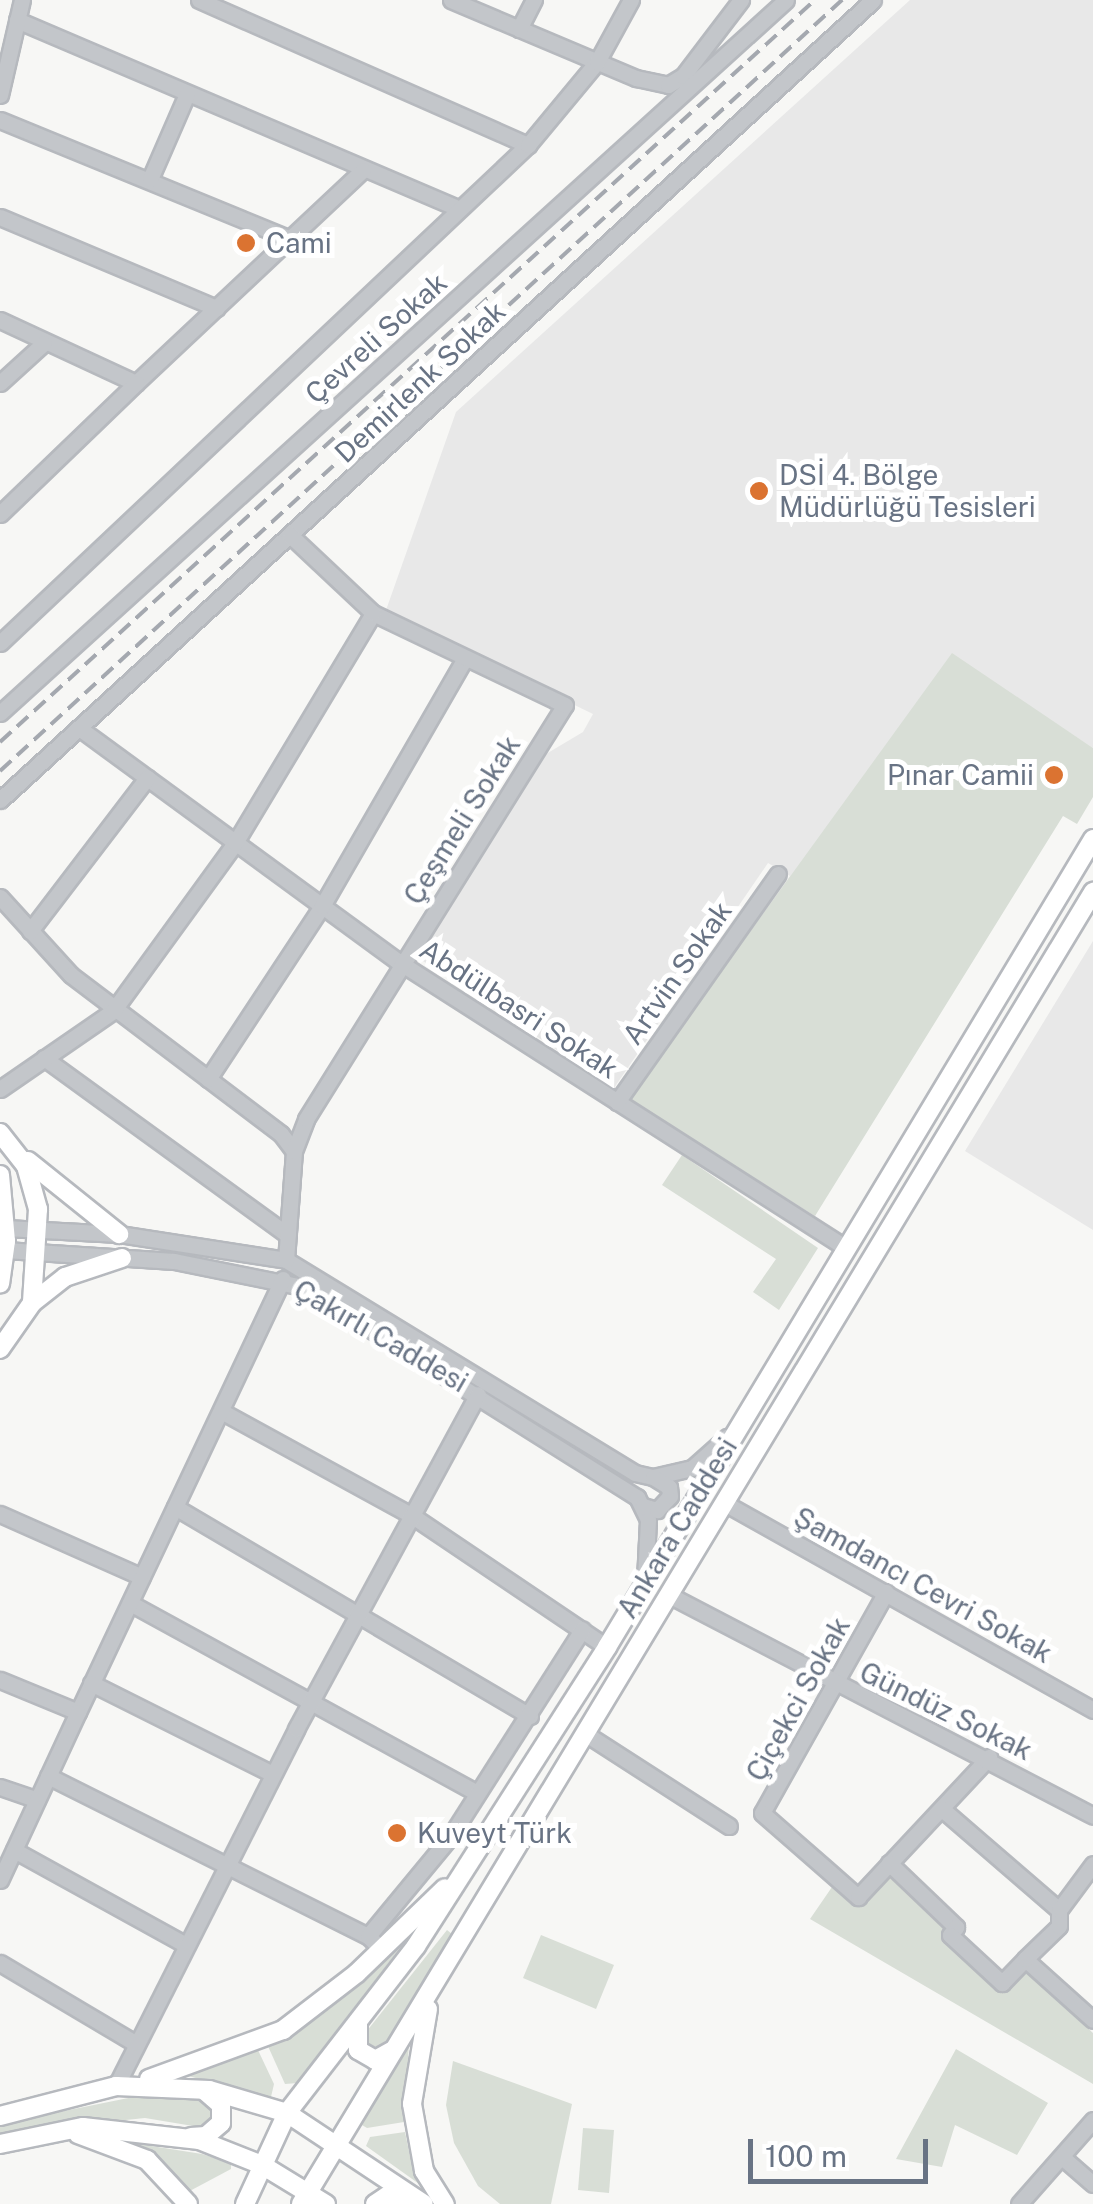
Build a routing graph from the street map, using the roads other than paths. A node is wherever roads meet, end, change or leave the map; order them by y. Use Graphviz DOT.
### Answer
graph roads {
  1 [pos="22,0"];
  2 [pos="199,0"];
  3 [pos="451,0"];
  4 [pos="534,0"];
  5 [pos="632,0"];
  6 [pos="741,0"];
  7 [pos="778,0"];
  8 [pos="786,0"];
  9 [pos="873,0"];
  10 [pos="17,20"];
  11 [pos="762,23"];
  12 [pos="519,29"];
  13 [pos="598,62"];
  14 [pos="674,90"];
  15 [pos="187,94"];
  16 [pos="0,95"];
  17 [pos="0,120"];
  18 [pos="528,144"];
  19 [pos="363,170"];
  20 [pos="150,179"];
  21 [pos="458,208"];
  22 [pos="0,217"];
  23 [pos="290,239"];
  24 [pos="217,308"];
  25 [pos="0,320"];
  26 [pos="44,344"];
  27 [pos="0,383"];
  28 [pos="136,384"];
  29 [pos="0,514"];
  30 [pos="290,535"];
  31 [pos="372,613"];
  32 [pos="0,643"];
  33 [pos="464,662"];
  34 [pos="0,713"];
  35 [pos="78,728"];
  36 [pos="147,778"];
  37 [pos="0,800"];
  38 [pos="1093,840"];
  39 [pos="235,843"];
  40 [pos="778,874"];
  41 [pos="1093,892"];
  42 [pos="0,898"];
  43 [pos="322,906"];
  44 [pos="30,932"];
  45 [pos="402,964"];
  46 [pos="113,1010"];
  47 [pos="44,1058"];
  48 [pos="208,1079"];
  49 [pos="0,1089"];
  50 [pos="618,1102"];
  51 [pos="0,1114"];
  52 [pos="0,1133"];
  53 [pos="294,1151"];
  54 [pos="20,1155"];
  55 [pos="0,1175"];
  56 [pos="4,1211"];
  57 [pos="38,1228"];
  58 [pos="119,1234"];
  59 [pos="288,1235"];
  60 [pos="846,1248"];
  61 [pos="5,1250"];
  62 [pos="38,1253"];
  63 [pos="122,1258"];
  64 [pos="286,1260"];
  65 [pos="283,1279"];
  66 [pos="0,1284"];
  67 [pos="32,1303"];
  68 [pos="0,1349"];
  69 [pos="478,1394"];
  70 [pos="222,1411"];
  71 [pos="737,1427"];
  72 [pos="652,1477"];
  73 [pos="728,1505"];
  74 [pos="643,1506"];
  75 [pos="176,1507"];
  76 [pos="0,1514"];
  77 [pos="411,1515"];
  78 [pos="142,1577"];
  79 [pos="644,1585"];
  80 [pos="886,1592"];
  81 [pos="670,1595"];
  82 [pos="130,1603"];
  83 [pos="360,1610"];
  84 [pos="582,1630"];
  85 [pos="607,1648"];
  86 [pos="0,1680"];
  87 [pos="91,1683"];
  88 [pos="836,1684"];
  89 [pos="313,1700"];
  90 [pos="1093,1710"];
  91 [pos="78,1712"];
  92 [pos="530,1716"];
  93 [pos="586,1734"];
  94 [pos="989,1757"];
  95 [pos="273,1774"];
  96 [pos="48,1776"];
  97 [pos="0,1787"];
  98 [pos="478,1793"];
  99 [pos="37,1800"];
  100 [pos="942,1809"];
  101 [pos="1093,1816"];
  102 [pos="729,1826"];
  103 [pos="14,1850"];
  104 [pos="889,1863"];
  105 [pos="470,1864"];
  106 [pos="1093,1864"];
  107 [pos="227,1865"];
  108 [pos="0,1880"];
  109 [pos="1059,1910"];
  110 [pos="375,1942"];
  111 [pos="186,1945"];
  112 [pos="1025,1959"];
  113 [pos="0,1964"];
  114 [pos="436,1982"];
  115 [pos="1093,2020"];
  116 [pos="358,2021"];
  117 [pos="134,2042"];
  118 [pos="396,2047"];
  119 [pos="138,2083"];
  120 [pos="116,2086"];
  121 [pos="198,2088"];
  122 [pos="287,2113"];
  123 [pos="0,2116"];
  124 [pos="1093,2120"];
  125 [pos="58,2131"];
  126 [pos="186,2138"];
  127 [pos="338,2143"];
  128 [pos="0,2144"];
  129 [pos="1062,2157"];
  130 [pos="262,2165"];
  131 [pos="1093,2184"];
  132 [pos="304,2199"];
  133 [pos="422,2202"];
  134 [pos="188,2204"];
  135 [pos="244,2204"];
  136 [pos="326,2204"];
  137 [pos="375,2204"];
  138 [pos="445,2204"];
  139 [pos="1019,2204"];
  1 -- 10 [label="street"];
  2 -- 18 [label="street"];
  3 -- 12 [label="street"];
  4 -- 12 [label="street"];
  5 -- 13 [label="street"];
  6 -- 14 [label="street"];
  7 -- 11 [label="street"];
  8 -- 11 [label="street, Çevreli Sokak"];
  9 -- 30 [label="street, Demirlenk Sokak"];
  10 -- 15 [label="street"];
  10 -- 16 [label="street"];
  11 -- 14 [label="street, Çevreli Sokak"];
  12 -- 13 [label="street"];
  13 -- 14 [label="street"];
  13 -- 18 [label="street"];
  14 -- 34 [label="street, Çevreli Sokak"];
  15 -- 19 [label="street"];
  15 -- 20 [label="street"];
  17 -- 20 [label="street"];
  18 -- 21 [label="street"];
  19 -- 21 [label="street"];
  19 -- 23 [label="street"];
  20 -- 23 [label="street"];
  21 -- 32 [label="street"];
  22 -- 24 [label="street"];
  23 -- 24 [label="street"];
  24 -- 28 [label="street"];
  25 -- 26 [label="street"];
  26 -- 27 [label="street"];
  26 -- 28 [label="street"];
  28 -- 29 [label="street"];
  30 -- 31 [label="street, Çeşmeli Sokak"];
  30 -- 35 [label="street, Demirlenk Sokak"];
  31 -- 33 [label="street, Çeşmeli Sokak"];
  31 -- 39 [label="street"];
  33 -- 43 [label="street"];
  33 -- 45 [label="street, Çeşmeli Sokak"];
  35 -- 36 [label="street, Abdülbasri Sokak"];
  35 -- 37 [label="street, Demirlenk Sokak"];
  36 -- 39 [label="street, Abdülbasri Sokak"];
  36 -- 44 [label="street"];
  38 -- 60 [label="main road, Ankara Caddesi"];
  39 -- 43 [label="street, Abdülbasri Sokak"];
  39 -- 46 [label="street"];
  40 -- 50 [label="street, Artvin Sokak"];
  41 -- 73 [label="main road, Ankara Caddesi"];
  42 -- 44 [label="street"];
  43 -- 45 [label="street, Abdülbasri Sokak"];
  43 -- 48 [label="street"];
  44 -- 46 [label="street"];
  45 -- 50 [label="street, Abdülbasri Sokak"];
  45 -- 53 [label="street, Çeşmeli Sokak"];
  46 -- 47 [label="street"];
  46 -- 48 [label="street"];
  47 -- 49 [label="street"];
  47 -- 59 [label="street"];
  48 -- 53 [label="street"];
  50 -- 60 [label="street, Abdülbasri Sokak"];
  51 -- 54 [label="main road"];
  52 -- 54 [label="main road"];
  53 -- 59 [label="street, Çeşmeli Sokak"];
  54 -- 57 [label="main road"];
  54 -- 58 [label="main road"];
  55 -- 56 [label="main road"];
  56 -- 57 [label="street, Çakırlı Caddesi"];
  56 -- 61 [label="main road"];
  57 -- 58 [label="street, Çakırlı Caddesi"];
  57 -- 62 [label="main road"];
  58 -- 64 [label="street, Çakırlı Caddesi"];
  59 -- 64 [label="street, Çeşmeli Sokak"];
  60 -- 71 [label="main road, Ankara Caddesi"];
  61 -- 62 [label="street, Çakırlı Caddesi"];
  61 -- 66 [label="main road"];
  62 -- 63 [label="street, Çakırlı Caddesi"];
  62 -- 67 [label="main road"];
  63 -- 65 [label="street, Çakırlı Caddesi"];
  63 -- 67 [label="main road"];
  64 -- 72 [label="street, Çakırlı Caddesi"];
  65 -- 69 [label="street, Çakırlı Caddesi"];
  65 -- 70 [label="street"];
  67 -- 68 [label="main road"];
  69 -- 74 [label="street, Çakırlı Caddesi"];
  69 -- 77 [label="street"];
  70 -- 75 [label="street"];
  70 -- 77 [label="street"];
  71 -- 72 [label="street"];
  71 -- 79 [label="main road, Ankara Caddesi"];
  72 -- 74 [label="street"];
  73 -- 80 [label="street, Şamdancı Cevri Sokak"];
  73 -- 81 [label="main road, Ankara Caddesi"];
  74 -- 79 [label="street"];
  75 -- 78 [label="street"];
  75 -- 83 [label="street"];
  76 -- 78 [label="street"];
  77 -- 83 [label="street"];
  77 -- 84 [label="street"];
  78 -- 82 [label="street"];
  79 -- 85 [label="main road, Ankara Caddesi"];
  80 -- 88 [label="street, Çiçekci Sokak"];
  80 -- 90 [label="street, Şamdancı Cevri Sokak"];
  81 -- 88 [label="street, Gündüz Sokak"];
  81 -- 93 [label="main road, Ankara Caddesi"];
  82 -- 87 [label="street"];
  82 -- 89 [label="street"];
  83 -- 89 [label="street"];
  83 -- 92 [label="street"];
  84 -- 85 [label="street"];
  84 -- 92 [label="street"];
  85 -- 105 [label="main road, Ankara Caddesi"];
  86 -- 91 [label="street"];
  87 -- 91 [label="street"];
  87 -- 95 [label="street"];
  88 -- 94 [label="street, Gündüz Sokak"];
  88 -- 104 [label="street, Çiçekci Sokak"];
  89 -- 95 [label="street"];
  89 -- 98 [label="street"];
  91 -- 96 [label="street"];
  92 -- 98 [label="street"];
  93 -- 102 [label="street"];
  93 -- 114 [label="main road, Ankara Caddesi"];
  94 -- 100 [label="street, Çiçekci Sokak"];
  94 -- 101 [label="street, Gündüz Sokak"];
  95 -- 107 [label="street"];
  96 -- 99 [label="street"];
  96 -- 107 [label="street"];
  97 -- 99 [label="street"];
  98 -- 110 [label="street"];
  99 -- 103 [label="street"];
  100 -- 104 [label="street, Çiçekci Sokak"];
  100 -- 109 [label="street"];
  103 -- 108 [label="street"];
  103 -- 111 [label="street"];
  104 -- 112 [label="street"];
  105 -- 110 [label="main road"];
  105 -- 116 [label="main road, Ankara Caddesi"];
  106 -- 109 [label="street"];
  107 -- 110 [label="street"];
  107 -- 111 [label="street"];
  109 -- 112 [label="street"];
  110 -- 119 [label="main road"];
  111 -- 117 [label="street"];
  112 -- 115 [label="street"];
  113 -- 117 [label="street"];
  114 -- 118 [label="main road, Ankara Caddesi"];
  114 -- 138 [label="main road"];
  116 -- 118 [label="main road"];
  116 -- 122 [label="main road, Ankara Caddesi"];
  117 -- 120 [label="street"];
  118 -- 127 [label="main road, Ankara Caddesi"];
  119 -- 120 [label="main road"];
  119 -- 121 [label="main road"];
  120 -- 123 [label="main road"];
  121 -- 122 [label="main road"];
  121 -- 126 [label="main road"];
  122 -- 127 [label="main road"];
  122 -- 130 [label="main road, Ankara Caddesi"];
  124 -- 129 [label="street"];
  125 -- 126 [label="main road"];
  125 -- 128 [label="main road"];
  125 -- 134 [label="main road"];
  126 -- 130 [label="main road"];
  127 -- 132 [label="main road, Ankara Caddesi"];
  127 -- 133 [label="main road"];
  129 -- 131 [label="street"];
  129 -- 139 [label="street"];
  130 -- 132 [label="main road"];
  130 -- 135 [label="main road, Ankara Caddesi"];
  132 -- 136 [label="main road"];
  133 -- 137 [label="main road"];
}
